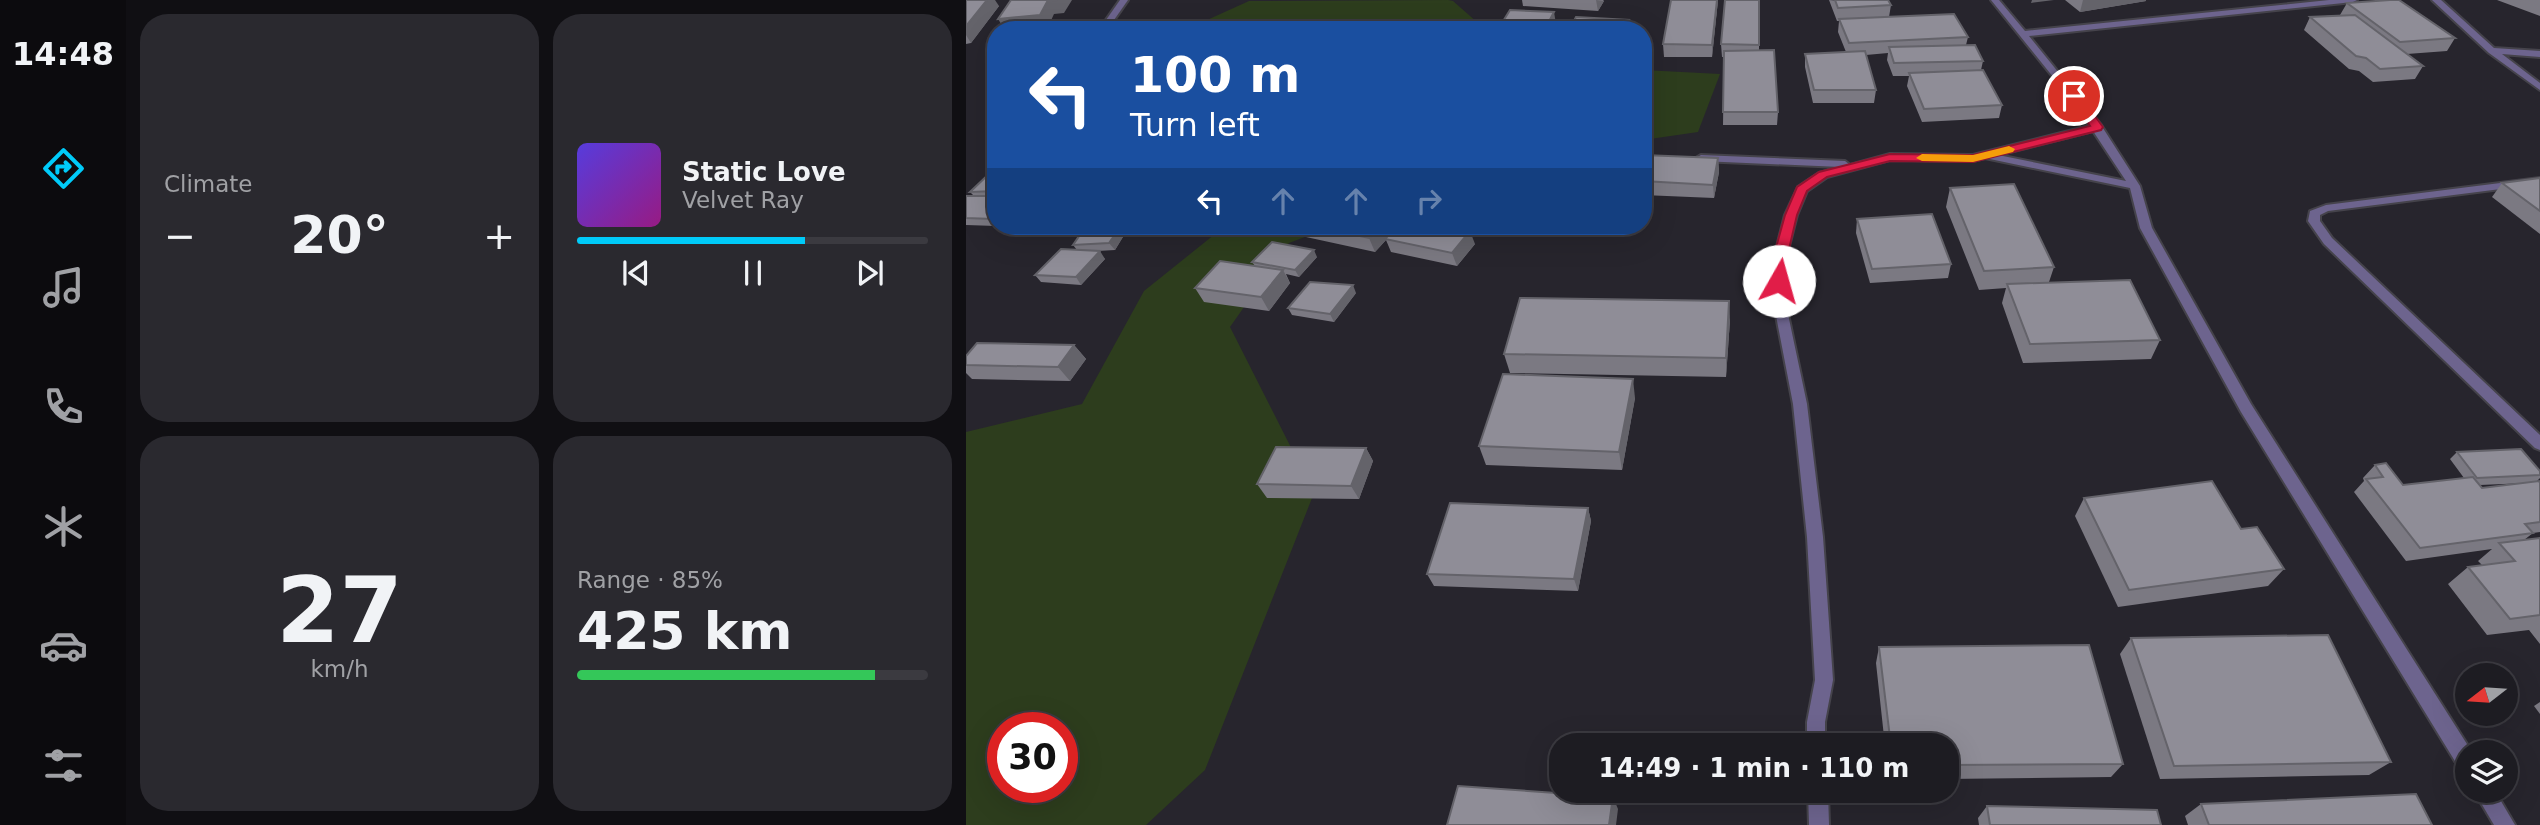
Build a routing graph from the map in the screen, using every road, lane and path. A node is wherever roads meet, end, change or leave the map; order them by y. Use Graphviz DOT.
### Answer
graph roads {
  1 [pos="1124,0"];
  2 [pos="1995,0"];
  3 [pos="2353,0"];
  4 [pos="2436,0"];
  5 [pos="1109,21"];
  6 [pos="2024,34"];
  7 [pos="2492,51"];
  8 [pos="2540,54"];
  9 [pos="2540,87"];
  10 [pos="2097,127"];
  11 [pos="1986,155"];
  12 [pos="1683,158"];
  13 [pos="1857,164"];
  14 [pos="2540,181"];
  15 [pos="2136,186"];
  16 [pos="2540,444"];
  17 [pos="1816,733"];
  18 [pos="2455,743"];
  19 [pos="1818,803"];
  20 [pos="2491,803"];
  21 [pos="1819,825"];
  22 [pos="2505,825"];
  1 -- 5 [label="street"];
  2 -- 6 [label="street"];
  3 -- 6 [label="street"];
  4 -- 7 [label="street"];
  6 -- 10 [label="street"];
  7 -- 8 [label="street"];
  7 -- 9 [label="street"];
  10 -- 11 [label="street"];
  10 -- 15 [label="street"];
  11 -- 13 [label="street"];
  11 -- 15 [label="street"];
  12 -- 13 [label="street"];
  13 -- 17 [label="street"];
  14 -- 16 [label="street"];
  15 -- 18 [label="street"];
  19 -- 21 [label="street"];
  20 -- 22 [label="street"];
}
